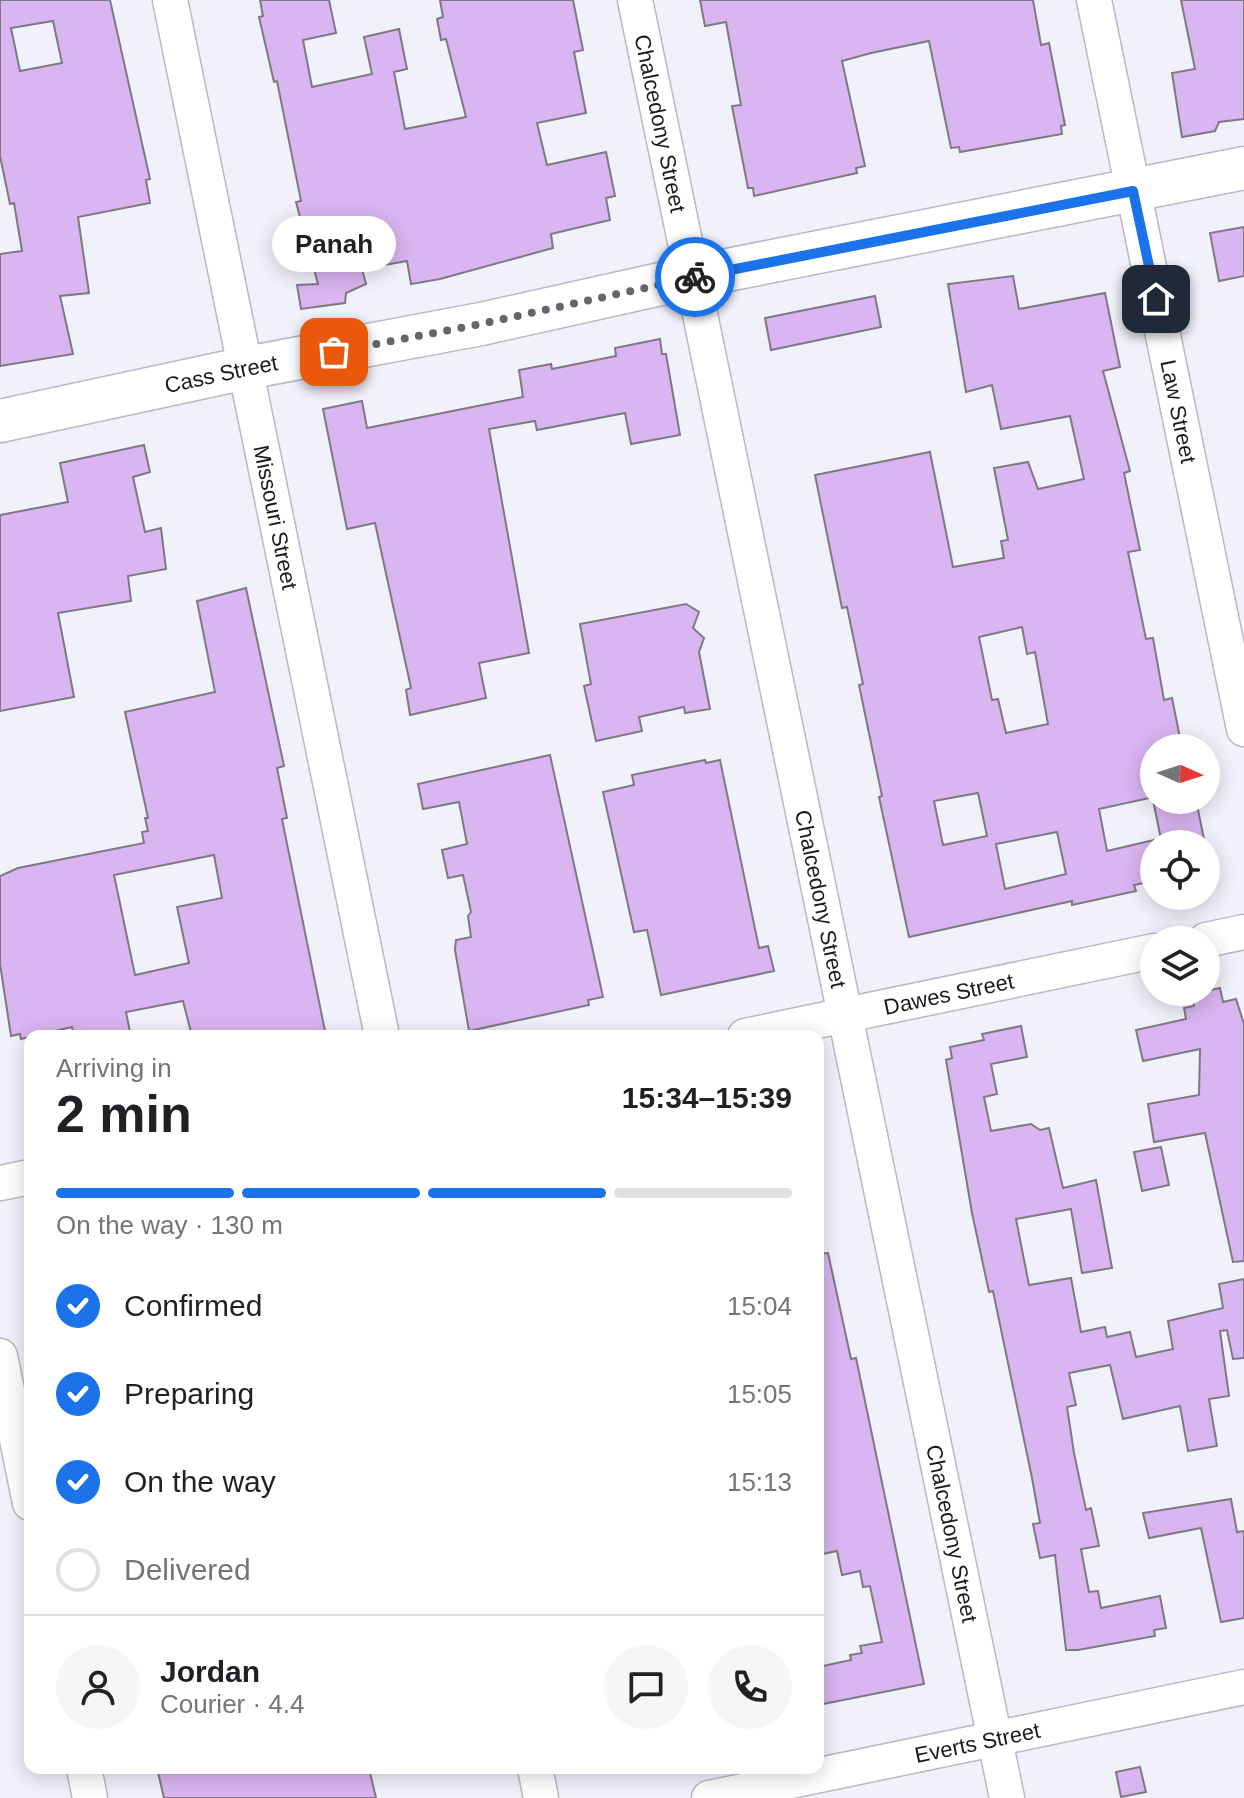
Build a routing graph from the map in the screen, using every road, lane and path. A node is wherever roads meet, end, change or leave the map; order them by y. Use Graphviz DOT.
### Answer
graph roads {
  1 [pos="170,0"];
  2 [pos="635,0"];
  3 [pos="1094,0"];
  4 [pos="1244,168"];
  5 [pos="1133,191"];
  6 [pos="692,277"];
  7 [pos="246,368"];
  8 [pos="0,421"];
  9 [pos="1244,729"];
  10 [pos="1244,932"];
  11 [pos="1220,937"];
  12 [pos="1140,954"];
  13 [pos="845,1016"];
  14 [pos="381,1030"];
  15 [pos="775,1030"];
  16 [pos="24,1178"];
  17 [pos="0,1183"];
  18 [pos="0,1356"];
  19 [pos="24,1474"];
  20 [pos="1244,1687"];
  21 [pos="995,1740"];
  22 [pos="85,1774"];
  23 [pos="536,1774"];
  24 [pos="90,1798"];
  25 [pos="541,1798"];
  26 [pos="709,1798"];
  27 [pos="1007,1798"];
  1 -- 7 [label="street, Missouri Street"];
  2 -- 6 [label="street, Chalcedony Street"];
  3 -- 5 [label="street, Law Street"];
  4 -- 5 [label="street, Cass Street"];
  5 -- 6 [label="street, Cass Street"];
  5 -- 9 [label="street, Law Street"];
  6 -- 7 [label="street, Cass Street"];
  6 -- 13 [label="street, Chalcedony Street"];
  7 -- 8 [label="street, Cass Street"];
  7 -- 14 [label="street, Missouri Street"];
  10 -- 11 [label="street"];
  12 -- 13 [label="street, Dawes Street"];
  13 -- 15 [label="street, Dawes Street"];
  13 -- 21 [label="street, Chalcedony Street"];
  16 -- 17 [label="street"];
  18 -- 19 [label="street"];
  20 -- 21 [label="street, Everts Street"];
  21 -- 26 [label="street, Everts Street"];
  21 -- 27 [label="street, Chalcedony Street"];
  22 -- 24 [label="street"];
  23 -- 25 [label="street"];
}
